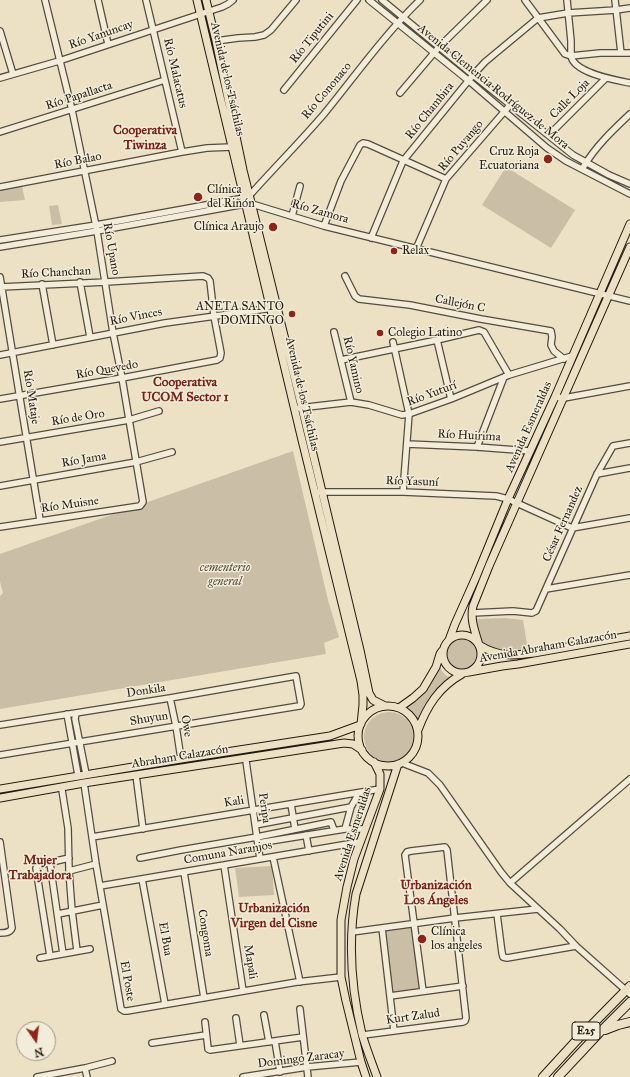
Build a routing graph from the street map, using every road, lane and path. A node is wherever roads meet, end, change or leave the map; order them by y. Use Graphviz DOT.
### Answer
graph roads {
  1 [pos="45,0"];
  2 [pos="98,0"];
  3 [pos="146,0"];
  4 [pos="197,0"];
  5 [pos="206,0"];
  6 [pos="233,0"];
  7 [pos="296,0"];
  8 [pos="357,0"];
  9 [pos="369,0"];
  10 [pos="382,0"];
  11 [pos="420,0"];
  12 [pos="487,0"];
  13 [pos="525,0"];
  14 [pos="567,0"];
  15 [pos="615,0"];
  16 [pos="630,8"];
  17 [pos="616,10"];
  18 [pos="209,11"];
  19 [pos="568,13"];
  20 [pos="200,14"];
  21 [pos="403,17"];
  22 [pos="538,18"];
  23 [pos="398,23"];
  24 [pos="153,29"];
  25 [pos="0,31"];
  26 [pos="216,41"];
  27 [pos="108,44"];
  28 [pos="439,47"];
  29 [pos="434,52"];
  30 [pos="621,53"];
  31 [pos="630,54"];
  32 [pos="571,56"];
  33 [pos="59,60"];
  34 [pos="13,74"];
  35 [pos="473,75"];
  36 [pos="0,78"];
  37 [pos="606,78"];
  38 [pos="166,80"];
  39 [pos="469,81"];
  40 [pos="630,83"];
  41 [pos="284,90"];
  42 [pos="400,93"];
  43 [pos="510,105"];
  44 [pos="72,110"];
  45 [pos="504,112"];
  46 [pos="630,114"];
  47 [pos="0,132"];
  48 [pos="549,135"];
  49 [pos="560,146"];
  50 [pos="232,147"];
  51 [pos="182,152"];
  52 [pos="554,153"];
  53 [pos="403,160"];
  54 [pos="586,163"];
  55 [pos="582,169"];
  56 [pos="85,171"];
  57 [pos="446,179"];
  58 [pos="630,184"];
  59 [pos="300,186"];
  60 [pos="0,187"];
  61 [pos="630,194"];
  62 [pos="248,200"];
  63 [pos="292,216"];
  64 [pos="630,224"];
  65 [pos="324,226"];
  66 [pos="97,228"];
  67 [pos="371,238"];
  68 [pos="0,240"];
  69 [pos="0,247"];
  70 [pos="630,247"];
  71 [pos="416,248"];
  72 [pos="345,276"];
  73 [pos="0,277"];
  74 [pos="80,282"];
  75 [pos="106,282"];
  76 [pos="42,284"];
  77 [pos="1,286"];
  78 [pos="600,293"];
  79 [pos="609,295"];
  80 [pos="630,301"];
  81 [pos="274,308"];
  82 [pos="3,312"];
  83 [pos="214,316"];
  84 [pos="334,332"];
  85 [pos="113,333"];
  86 [pos="90,337"];
  87 [pos="437,340"];
  88 [pos="53,345"];
  89 [pos="393,346"];
  90 [pos="12,353"];
  91 [pos="0,355"];
  92 [pos="572,356"];
  93 [pos="564,359"];
  94 [pos="340,360"];
  95 [pos="506,376"];
  96 [pos="122,378"];
  97 [pos="630,386"];
  98 [pos="20,396"];
  99 [pos="555,397"];
  100 [pos="564,398"];
  101 [pos="0,399"];
  102 [pos="452,399"];
  103 [pos="351,402"];
  104 [pos="294,408"];
  105 [pos="302,408"];
  106 [pos="159,411"];
  107 [pos="409,414"];
  108 [pos="129,420"];
  109 [pos="26,437"];
  110 [pos="0,442"];
  111 [pos="630,443"];
  112 [pos="407,444"];
  113 [pos="477,447"];
  114 [pos="530,450"];
  115 [pos="172,452"];
  116 [pos="136,462"];
  117 [pos="630,468"];
  118 [pos="597,474"];
  119 [pos="33,480"];
  120 [pos="0,486"];
  121 [pos="318,492"];
  122 [pos="403,492"];
  123 [pos="508,499"];
  124 [pos="517,503"];
  125 [pos="142,504"];
  126 [pos="630,518"];
  127 [pos="40,520"];
  128 [pos="0,527"];
  129 [pos="572,528"];
  130 [pos="630,575"];
  131 [pos="546,589"];
  132 [pos="472,613"];
  133 [pos="630,636"];
  134 [pos="447,643"];
  135 [pos="630,644"];
  136 [pos="479,645"];
  137 [pos="470,672"];
  138 [pos="462,674"];
  139 [pos="170,698"];
  140 [pos="300,706"];
  141 [pos="385,706"];
  142 [pos="399,708"];
  143 [pos="76,713"];
  144 [pos="67,714"];
  145 [pos="0,725"];
  146 [pos="360,725"];
  147 [pos="176,726"];
  148 [pos="418,730"];
  149 [pos="80,741"];
  150 [pos="72,743"];
  151 [pos="362,750"];
  152 [pos="0,755"];
  153 [pos="181,759"];
  154 [pos="246,761"];
  155 [pos="374,762"];
  156 [pos="400,763"];
  157 [pos="86,774"];
  158 [pos="78,775"];
  159 [pos="136,775"];
  160 [pos="630,779"];
  161 [pos="84,783"];
  162 [pos="0,789"];
  163 [pos="380,789"];
  164 [pos="62,790"];
  165 [pos="359,793"];
  166 [pos="0,798"];
  167 [pos="291,804"];
  168 [pos="351,807"];
  169 [pos="253,810"];
  170 [pos="329,812"];
  171 [pos="293,818"];
  172 [pos="331,822"];
  173 [pos="255,825"];
  174 [pos="143,828"];
  175 [pos="295,829"];
  176 [pos="346,829"];
  177 [pos="365,829"];
  178 [pos="334,830"];
  179 [pos="306,835"];
  180 [pos="257,836"];
  181 [pos="92,837"];
  182 [pos="0,842"];
  183 [pos="360,842"];
  184 [pos="258,843"];
  185 [pos="309,851"];
  186 [pos="273,857"];
  187 [pos="69,858"];
  188 [pos="140,858"];
  189 [pos="260,859"];
  190 [pos="50,863"];
  191 [pos="96,864"];
  192 [pos="224,865"];
  193 [pos="69,871"];
  194 [pos="184,872"];
  195 [pos="142,879"];
  196 [pos="510,883"];
  197 [pos="100,886"];
  198 [pos="103,905"];
  199 [pos="538,909"];
  200 [pos="72,911"];
  201 [pos="58,914"];
  202 [pos="497,914"];
  203 [pos="455,918"];
  204 [pos="414,923"];
  205 [pos="382,928"];
  206 [pos="352,932"];
  207 [pos="0,933"];
  208 [pos="576,946"];
  209 [pos="90,949"];
  210 [pos="77,951"];
  211 [pos="63,954"];
  212 [pos="50,956"];
  213 [pos="40,958"];
  214 [pos="341,977"];
  215 [pos="300,982"];
  216 [pos="462,986"];
  217 [pos="629,990"];
  218 [pos="243,991"];
  219 [pos="423,991"];
  220 [pos="390,996"];
  221 [pos="204,998"];
  222 [pos="630,1002"];
  223 [pos="166,1004"];
  224 [pos="300,1009"];
  225 [pos="264,1015"];
  226 [pos="236,1018"];
  227 [pos="205,1022"];
  228 [pos="630,1022"];
  229 [pos="394,1031"];
  230 [pos="600,1032"];
  231 [pos="206,1035"];
  232 [pos="363,1035"];
  233 [pos="303,1037"];
  234 [pos="275,1041"];
  235 [pos="268,1042"];
  236 [pos="152,1043"];
  237 [pos="240,1046"];
  238 [pos="112,1061"];
  239 [pos="361,1062"];
  240 [pos="85,1068"];
  241 [pos="307,1068"];
  242 [pos="280,1072"];
  243 [pos="37,1077"];
  244 [pos="87,1077"];
  245 [pos="243,1077"];
  246 [pos="308,1077"];
  247 [pos="366,1077"];
  248 [pos="378,1077"];
  249 [pos="543,1077"];
  250 [pos="558,1077"];
  1 -- 33 [label="street, Río Upano"];
  2 -- 27 [label="street"];
  3 -- 24 [label="street, Río Malacatus"];
  4 -- 20 [label="main road, Avenida de los Tsáchilas"];
  5 -- 18 [label="main road, Avenida de los Tsáchilas"];
  6 -- 18 [label="street, Río Yanuncay"];
  7 -- 26 [label="street"];
  8 -- 41 [label="street, Río Tiputini"];
  9 -- 23 [label="street, Avenida Clemencia Rodríguez de Mora"];
  10 -- 21 [label="street, Avenida Clemencia Rodríguez de Mora"];
  11 -- 21 [label="street, Río Cononaco"];
  12 -- 28 [label="street"];
  13 -- 22 [label="street"];
  14 -- 19 [label="street"];
  15 -- 17 [label="street"];
  16 -- 17 [label="street"];
  17 -- 19 [label="street"];
  17 -- 30 [label="street"];
  18 -- 20 [label="street, Río Yanuncay"];
  18 -- 26 [label="main road, Avenida de los Tsáchilas"];
  19 -- 22 [label="street"];
  19 -- 32 [label="street"];
  20 -- 24 [label="street, Río Yanuncay"];
  20 -- 50 [label="main road, Avenida de los Tsáchilas"];
  21 -- 23 [label="street, Río Cononaco"];
  21 -- 28 [label="street, Avenida Clemencia Rodríguez de Mora"];
  22 -- 32 [label="street"];
  22 -- 35 [label="street, Río Chambira"];
  23 -- 29 [label="street, Avenida Clemencia Rodríguez de Mora"];
  23 -- 62 [label="street, Río Cononaco"];
  24 -- 27 [label="street, Río Yanuncay"];
  24 -- 38 [label="street, Río Malacatus"];
  25 -- 34 [label="street"];
  26 -- 62 [label="main road, Avenida de los Tsáchilas"];
  27 -- 33 [label="street, Río Yanuncay"];
  28 -- 29 [label="street"];
  28 -- 35 [label="street, Avenida Clemencia Rodríguez de Mora"];
  29 -- 39 [label="street, Avenida Clemencia Rodríguez de Mora"];
  29 -- 42 [label="street"];
  30 -- 31 [label="street"];
  30 -- 32 [label="street"];
  32 -- 37 [label="street"];
  33 -- 34 [label="street, Río Yanuncay"];
  33 -- 44 [label="street, Río Upano"];
  34 -- 36 [label="street, Río Yanuncay"];
  35 -- 39 [label="street, Río Chambira"];
  35 -- 43 [label="street, Avenida Clemencia Rodríguez de Mora"];
  37 -- 40 [label="street"];
  37 -- 48 [label="street, Calle Loja"];
  38 -- 44 [label="street, Río Papallacta"];
  38 -- 51 [label="street, Río Malacatus"];
  39 -- 45 [label="street, Avenida Clemencia Rodríguez de Mora"];
  39 -- 53 [label="street, Río Chambira"];
  43 -- 45 [label="street, Río Puyango"];
  43 -- 48 [label="street, Avenida Clemencia Rodríguez de Mora"];
  44 -- 47 [label="street, Río Papallacta"];
  44 -- 56 [label="street, Río Upano"];
  45 -- 52 [label="street, Avenida Clemencia Rodríguez de Mora"];
  45 -- 57 [label="street, Río Puyango"];
  46 -- 54 [label="street"];
  48 -- 49 [label="street, Avenida Clemencia Rodríguez de Mora"];
  49 -- 52 [label="street"];
  49 -- 54 [label="street, Avenida Clemencia Rodríguez de Mora"];
  50 -- 51 [label="street, Río Balao"];
  50 -- 62 [label="main road, Avenida de los Tsáchilas"];
  51 -- 56 [label="street, Río Balao"];
  52 -- 55 [label="street, Avenida Clemencia Rodríguez de Mora"];
  53 -- 57 [label="street"];
  53 -- 65 [label="street"];
  53 -- 67 [label="street, Río Chambira"];
  54 -- 55 [label="street"];
  54 -- 58 [label="street, Avenida Clemencia Rodríguez de Mora"];
  55 -- 61 [label="street, Avenida Clemencia Rodríguez de Mora"];
  56 -- 60 [label="street, Río Balao"];
  56 -- 66 [label="street, Río Upano"];
  57 -- 71 [label="street, Río Puyango"];
  59 -- 63 [label="street"];
  62 -- 63 [label="street, Río Zamora"];
  62 -- 66 [label="street, Río Zamora"];
  62 -- 81 [label="main road, Avenida de los Tsáchilas"];
  63 -- 65 [label="street, Río Zamora"];
  64 -- 78 [label="main road, Avenida Esmeraldas"];
  65 -- 67 [label="street, Río Zamora"];
  66 -- 68 [label="street, Río Zamora"];
  66 -- 69 [label="street, Río Zamora"];
  66 -- 75 [label="street, Río Upano"];
  67 -- 71 [label="street, Río Zamora"];
  70 -- 79 [label="main road, Avenida Esmeraldas"];
  71 -- 78 [label="street, Río Zamora"];
  72 -- 93 [label="street, Callejón C"];
  73 -- 77 [label="street, Río Mataje"];
  74 -- 75 [label="street, Río Chanchan"];
  74 -- 76 [label="street, Río Chanchan"];
  74 -- 86 [label="street"];
  75 -- 83 [label="street, Río Chanchan"];
  75 -- 85 [label="street, Río Upano"];
  76 -- 77 [label="street, Río Chanchan"];
  76 -- 88 [label="street"];
  77 -- 82 [label="street, Río Mataje"];
  78 -- 79 [label="street, Río Zamora"];
  78 -- 92 [label="main road, Avenida Esmeraldas"];
  79 -- 80 [label="street, Río Zamora"];
  79 -- 100 [label="main road, Avenida Esmeraldas"];
  81 -- 83 [label="street, Río Vinces"];
  81 -- 104 [label="main road, Avenida de los Tsáchilas"];
  81 -- 105 [label="main road, Avenida de los Tsáchilas"];
  82 -- 90 [label="street, Río Mataje"];
  83 -- 85 [label="street, Río Vinces"];
  83 -- 96 [label="street, Río Quevedo"];
  84 -- 94 [label="street, Río Yamino"];
  85 -- 86 [label="street, Río Vinces"];
  85 -- 96 [label="street, Río Upano"];
  86 -- 88 [label="street, Río Vinces"];
  87 -- 89 [label="street"];
  87 -- 95 [label="street"];
  87 -- 102 [label="street"];
  88 -- 90 [label="street, Río Vinces"];
  89 -- 94 [label="street"];
  89 -- 107 [label="street"];
  90 -- 91 [label="street, Río Vinces"];
  90 -- 98 [label="street, Río Mataje"];
  92 -- 93 [label="street, Río Yuturí"];
  92 -- 99 [label="main road, Avenida Esmeraldas"];
  93 -- 95 [label="street, Río Yuturí"];
  94 -- 103 [label="street, Río Yamino"];
  95 -- 102 [label="street, Río Yuturí"];
  95 -- 113 [label="street"];
  96 -- 98 [label="street, Río Quevedo"];
  96 -- 108 [label="street, Río Upano"];
  97 -- 100 [label="street"];
  98 -- 101 [label="street, Río Quevedo"];
  98 -- 109 [label="street, Río Mataje"];
  99 -- 100 [label="street"];
  99 -- 114 [label="main road, Avenida Esmeraldas"];
  100 -- 124 [label="main road, Avenida Esmeraldas"];
  102 -- 107 [label="street, Río Yuturí"];
  103 -- 105 [label="street, Río Yuturí"];
  103 -- 107 [label="street, Río Yuturí"];
  104 -- 105 [label="street, Río Yuturí"];
  104 -- 121 [label="main road, Avenida de los Tsáchilas"];
  105 -- 121 [label="main road, Avenida de los Tsáchilas"];
  106 -- 108 [label="street, Río de Oro"];
  107 -- 112 [label="street"];
  108 -- 109 [label="street, Río de Oro"];
  108 -- 116 [label="street, Río Upano"];
  109 -- 110 [label="street, Río de Oro"];
  109 -- 119 [label="street, Río Mataje"];
  111 -- 118 [label="street, César Fernandez"];
  112 -- 113 [label="street, Río Huirima"];
  112 -- 122 [label="street"];
  113 -- 114 [label="street, Río Huirima"];
  114 -- 123 [label="main road, Avenida Esmeraldas"];
  115 -- 116 [label="street, Río Jama"];
  116 -- 119 [label="street, Río Jama"];
  116 -- 125 [label="street, Río Upano"];
  117 -- 118 [label="street"];
  118 -- 129 [label="street, César Fernandez"];
  119 -- 120 [label="street, Río Jama"];
  119 -- 127 [label="street, Río Mataje"];
  121 -- 122 [label="street, Río Yasuní"];
  121 -- 141 [label="main road, Avenida de los Tsáchilas"];
  121 -- 146 [label="main road, Avenida de los Tsáchilas"];
  122 -- 123 [label="street, Río Yasuní"];
  123 -- 124 [label="street, Río Yasuní"];
  123 -- 134 [label="main road, Avenida Esmeraldas"];
  124 -- 129 [label="street, Río Yasuní"];
  124 -- 132 [label="main road, Avenida Esmeraldas"];
  125 -- 127 [label="street, Río Muisne"];
  126 -- 129 [label="street"];
  127 -- 128 [label="street, Río Muisne"];
  129 -- 131 [label="street, César Fernandez"];
  130 -- 131 [label="street"];
  131 -- 132 [label="street, César Fernandez"];
  132 -- 136 [label="main road, Avenida Esmeraldas"];
  133 -- 136 [label="main road, Avenida Abraham Calazacón"];
  134 -- 136 [label="main road"];
  134 -- 138 [label="main road"];
  134 -- 142 [label="main road, Avenida Esmeraldas"];
  135 -- 137 [label="main road, Avenida Abraham Calazacón"];
  136 -- 137 [label="main road"];
  137 -- 138 [label="main road"];
  138 -- 148 [label="main road"];
  139 -- 140 [label="street, Donkila"];
  139 -- 143 [label="street, Donkila"];
  139 -- 147 [label="street, Owe"];
  140 -- 147 [label="street, Shuyun"];
  141 -- 142 [label="main road"];
  141 -- 146 [label="main road"];
  142 -- 148 [label="main road"];
  143 -- 144 [label="street, Donkila"];
  143 -- 149 [label="street"];
  144 -- 145 [label="street, Donkila"];
  144 -- 150 [label="street"];
  146 -- 151 [label="main road"];
  146 -- 153 [label="main road, Abraham Calazacón"];
  147 -- 149 [label="street, Shuyun"];
  147 -- 153 [label="street, Owe"];
  148 -- 156 [label="main road"];
  149 -- 150 [label="street, Shuyun"];
  149 -- 157 [label="street"];
  150 -- 152 [label="street, Shuyun"];
  150 -- 158 [label="street"];
  151 -- 155 [label="main road"];
  151 -- 159 [label="main road, Abraham Calazacón"];
  153 -- 157 [label="main road, Abraham Calazacón"];
  154 -- 169 [label="street, Peripa"];
  155 -- 156 [label="main road"];
  155 -- 163 [label="main road, Avenida Esmeraldas"];
  156 -- 196 [label="street"];
  156 -- 206 [label="main road, Avenida Esmeraldas"];
  157 -- 158 [label="main road, Abraham Calazacón"];
  158 -- 162 [label="main road, Abraham Calazacón"];
  159 -- 161 [label="main road, Abraham Calazacón"];
  159 -- 174 [label="street"];
  160 -- 196 [label="street"];
  161 -- 166 [label="main road, Abraham Calazacón"];
  161 -- 181 [label="street, El Poste"];
  163 -- 165 [label="street, Kali"];
  163 -- 177 [label="main road, Avenida Esmeraldas"];
  164 -- 187 [label="street"];
  165 -- 167 [label="street, Kali"];
  165 -- 168 [label="street"];
  167 -- 169 [label="street, Kali"];
  167 -- 171 [label="street"];
  168 -- 170 [label="street"];
  168 -- 176 [label="street"];
  169 -- 173 [label="street, Peripa"];
  169 -- 174 [label="street, Kali"];
  170 -- 171 [label="street"];
  170 -- 172 [label="street"];
  171 -- 173 [label="street"];
  171 -- 175 [label="street"];
  172 -- 175 [label="street"];
  172 -- 178 [label="street"];
  173 -- 180 [label="street, Peripa"];
  174 -- 181 [label="street, Kali"];
  175 -- 180 [label="street"];
  176 -- 177 [label="street"];
  176 -- 178 [label="street"];
  177 -- 183 [label="main road, Avenida Esmeraldas"];
  178 -- 179 [label="street"];
  179 -- 184 [label="street"];
  179 -- 185 [label="street"];
  180 -- 184 [label="street, Peripa"];
  180 -- 188 [label="street"];
  181 -- 191 [label="street, El Poste"];
  182 -- 207 [label="street"];
  183 -- 185 [label="street, Comuna Naranjos"];
  183 -- 214 [label="main road, Avenida Esmeraldas"];
  184 -- 189 [label="street, Peripa"];
  185 -- 186 [label="street, Comuna Naranjos"];
  186 -- 189 [label="street, Comuna Naranjos"];
  186 -- 215 [label="street"];
  187 -- 190 [label="street"];
  187 -- 193 [label="street"];
  189 -- 192 [label="street, Comuna Naranjos"];
  190 -- 201 [label="street"];
  190 -- 212 [label="street"];
  191 -- 193 [label="street"];
  191 -- 197 [label="street, El Poste"];
  192 -- 194 [label="street, Comuna Naranjos"];
  192 -- 218 [label="street, Mapali"];
  193 -- 200 [label="street"];
  194 -- 195 [label="street, Comuna Naranjos"];
  194 -- 221 [label="street, Congoma"];
  195 -- 197 [label="street, Comuna Naranjos"];
  195 -- 223 [label="street, El Bua"];
  196 -- 199 [label="street"];
  197 -- 198 [label="street, El Poste"];
  198 -- 200 [label="street"];
  198 -- 223 [label="street, El Poste"];
  199 -- 202 [label="street"];
  199 -- 208 [label="street"];
  200 -- 201 [label="street"];
  200 -- 210 [label="street"];
  201 -- 211 [label="street"];
  202 -- 203 [label="street"];
  202 -- 208 [label="street"];
  203 -- 204 [label="street"];
  203 -- 204 [label="street"];
  203 -- 216 [label="street"];
  204 -- 205 [label="street"];
  204 -- 219 [label="street"];
  205 -- 206 [label="street"];
  205 -- 220 [label="street"];
  206 -- 232 [label="main road, Avenida Esmeraldas"];
  208 -- 217 [label="street"];
  209 -- 210 [label="street"];
  210 -- 211 [label="street"];
  211 -- 212 [label="street"];
  212 -- 213 [label="street"];
  214 -- 215 [label="street, El Poste"];
  214 -- 239 [label="main road, Avenida Esmeraldas"];
  215 -- 218 [label="street, El Poste"];
  216 -- 219 [label="street"];
  216 -- 229 [label="street, Kurt Zalud"];
  217 -- 249 [label="highway, E25"];
  218 -- 221 [label="street, El Poste"];
  219 -- 220 [label="street"];
  220 -- 229 [label="street"];
  221 -- 223 [label="street, El Poste"];
  222 -- 230 [label="highway, E25"];
  224 -- 233 [label="street"];
  225 -- 235 [label="street"];
  226 -- 237 [label="street"];
  227 -- 231 [label="street"];
  228 -- 230 [label="highway"];
  229 -- 232 [label="street, Kurt Zalud"];
  230 -- 250 [label="highway, E25"];
  231 -- 236 [label="street"];
  231 -- 237 [label="street"];
  232 -- 248 [label="main road, Avenida Esmeraldas"];
  233 -- 234 [label="street"];
  233 -- 241 [label="street"];
  234 -- 235 [label="street"];
  234 -- 242 [label="street"];
  235 -- 237 [label="street"];
  238 -- 240 [label="street"];
  239 -- 241 [label="street, Domingo Zaracay"];
  239 -- 247 [label="main road, Avenida Esmeraldas"];
  240 -- 243 [label="street"];
  240 -- 244 [label="street"];
  241 -- 242 [label="street, Domingo Zaracay"];
  241 -- 246 [label="street"];
  242 -- 245 [label="street, Domingo Zaracay"];
}
